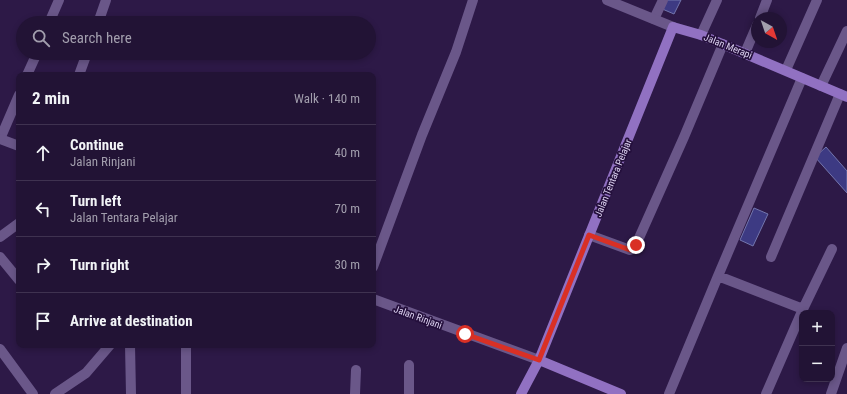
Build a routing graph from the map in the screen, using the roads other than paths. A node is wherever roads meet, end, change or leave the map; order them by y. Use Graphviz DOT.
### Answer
graph roads {
  1 [pos="59,0"];
  2 [pos="106,0"];
  3 [pos="473,0"];
  4 [pos="607,0"];
  5 [pos="663,0"];
  6 [pos="717,0"];
  7 [pos="767,0"];
  8 [pos="817,0"];
  9 [pos="762,12"];
  10 [pos="52,16"];
  11 [pos="100,16"];
  12 [pos="654,19"];
  13 [pos="673,27"];
  14 [pos="847,31"];
  15 [pos="701,35"];
  16 [pos="751,39"];
  17 [pos="723,44"];
  18 [pos="745,53"];
  19 [pos="34,60"];
  20 [pos="84,60"];
  21 [pos="786,70"];
  22 [pos="28,72"];
  23 [pos="80,72"];
  24 [pos="802,78"];
  25 [pos="821,86"];
  26 [pos="843,95"];
  27 [pos="16,102"];
  28 [pos="0,139"];
  29 [pos="16,145"];
  30 [pos="16,225"];
  31 [pos="2,232"];
  32 [pos="589,235"];
  33 [pos="832,249"];
  34 [pos="0,257"];
  35 [pos="771,257"];
  36 [pos="376,259"];
  37 [pos="16,276"];
  38 [pos="718,276"];
  39 [pos="376,300"];
  40 [pos="803,309"];
  41 [pos="107,348"];
  42 [pos="130,348"];
  43 [pos="186,348"];
  44 [pos="847,348"];
  45 [pos="0,349"];
  46 [pos="539,360"];
  47 [pos="409,365"];
  48 [pos="356,370"];
  49 [pos="73,383"];
  50 [pos="33,394"];
  51 [pos="55,394"];
  52 [pos="73,394"];
  53 [pos="131,394"];
  54 [pos="186,394"];
  55 [pos="355,394"];
  56 [pos="409,394"];
  57 [pos="521,394"];
  58 [pos="621,394"];
  59 [pos="669,394"];
  60 [pos="766,394"];
  61 [pos="831,394"];
  1 -- 10 [label="street"];
  2 -- 11 [label="street"];
  3 -- 36 [label="street"];
  4 -- 12 [label="street, Jalan Merapi"];
  5 -- 12 [label="street"];
  6 -- 15 [label="street"];
  7 -- 9 [label="street"];
  8 -- 21 [label="street"];
  12 -- 13 [label="street, Jalan Merapi"];
  13 -- 15 [label="main road, Jalan Merapi"];
  13 -- 32 [label="main road, Jalan Tentara Pelajar"];
  14 -- 25 [label="street"];
  15 -- 17 [label="main road, Jalan Merapi"];
  16 -- 18 [label="street"];
  17 -- 18 [label="main road, Jalan Merapi"];
  17 -- 32 [label="street"];
  18 -- 21 [label="main road, Jalan Merapi"];
  19 -- 22 [label="street"];
  20 -- 23 [label="street"];
  21 -- 24 [label="main road, Jalan Merapi"];
  24 -- 25 [label="main road, Jalan Merapi"];
  24 -- 38 [label="street"];
  25 -- 26 [label="main road, Jalan Merapi"];
  26 -- 35 [label="street"];
  27 -- 28 [label="street"];
  28 -- 29 [label="street"];
  30 -- 31 [label="street"];
  32 -- 46 [label="main road, Jalan Tentara Pelajar"];
  33 -- 40 [label="street"];
  34 -- 37 [label="street"];
  38 -- 40 [label="street"];
  38 -- 59 [label="street"];
  39 -- 46 [label="street, Jalan Rinjani"];
  40 -- 60 [label="street"];
  41 -- 49 [label="street"];
  42 -- 53 [label="street"];
  43 -- 54 [label="street"];
  44 -- 61 [label="street"];
  45 -- 50 [label="street"];
  46 -- 57 [label="main road, Jalan Tentara Pelajar"];
  46 -- 58 [label="main road, Jalan Rinjani"];
  47 -- 56 [label="street"];
  48 -- 55 [label="street"];
  49 -- 51 [label="street"];
  49 -- 52 [label="street"];
}
